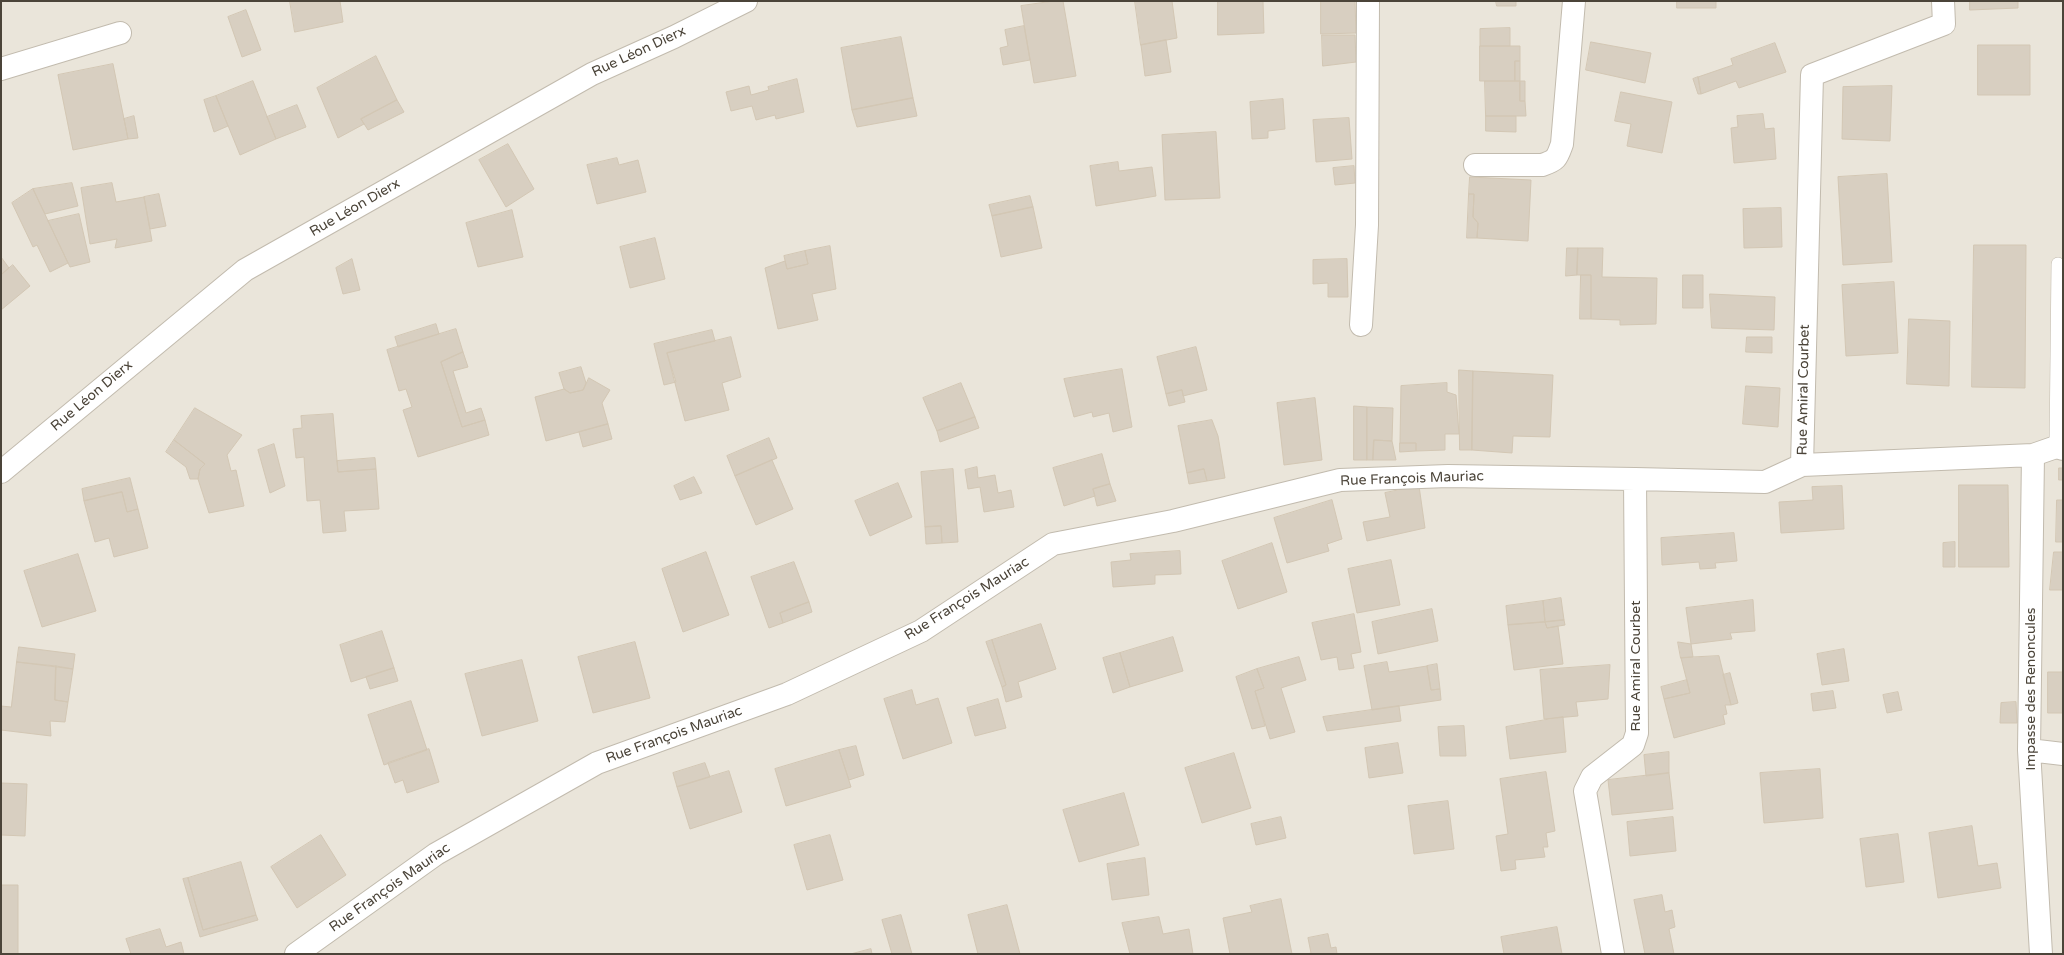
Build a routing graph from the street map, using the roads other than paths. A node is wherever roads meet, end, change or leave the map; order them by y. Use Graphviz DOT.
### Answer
graph roads {
  1 [pos="746,1"];
  2 [pos="1368,1"];
  3 [pos="1574,1"];
  4 [pos="1943,1"];
  5 [pos="120,33"];
  6 [pos="1,69"];
  7 [pos="1475,164"];
  8 [pos="2058,264"];
  9 [pos="1361,325"];
  10 [pos="2060,448"];
  11 [pos="2033,455"];
  12 [pos="1802,465"];
  13 [pos="1,472"];
  14 [pos="1635,479"];
  15 [pos="2029,750"];
  16 [pos="2063,754"];
  17 [pos="296,954"];
  18 [pos="1613,954"];
  19 [pos="2042,954"];
  1 -- 13 [label="street, Rue Léon Dierx"];
  2 -- 9 [label="street"];
  3 -- 7 [label="street"];
  4 -- 12 [label="street, Rue Amiral Courbet"];
  5 -- 6 [label="street"];
  8 -- 10 [label="lane"];
  10 -- 11 [label="street"];
  11 -- 12 [label="street"];
  11 -- 15 [label="street, Impasse des Renoncules"];
  12 -- 14 [label="street, Rue Amiral Courbet"];
  14 -- 17 [label="street, Rue François Mauriac"];
  14 -- 18 [label="street, Rue Amiral Courbet"];
  15 -- 16 [label="street"];
  15 -- 19 [label="street, Impasse des Renoncules"];
}
